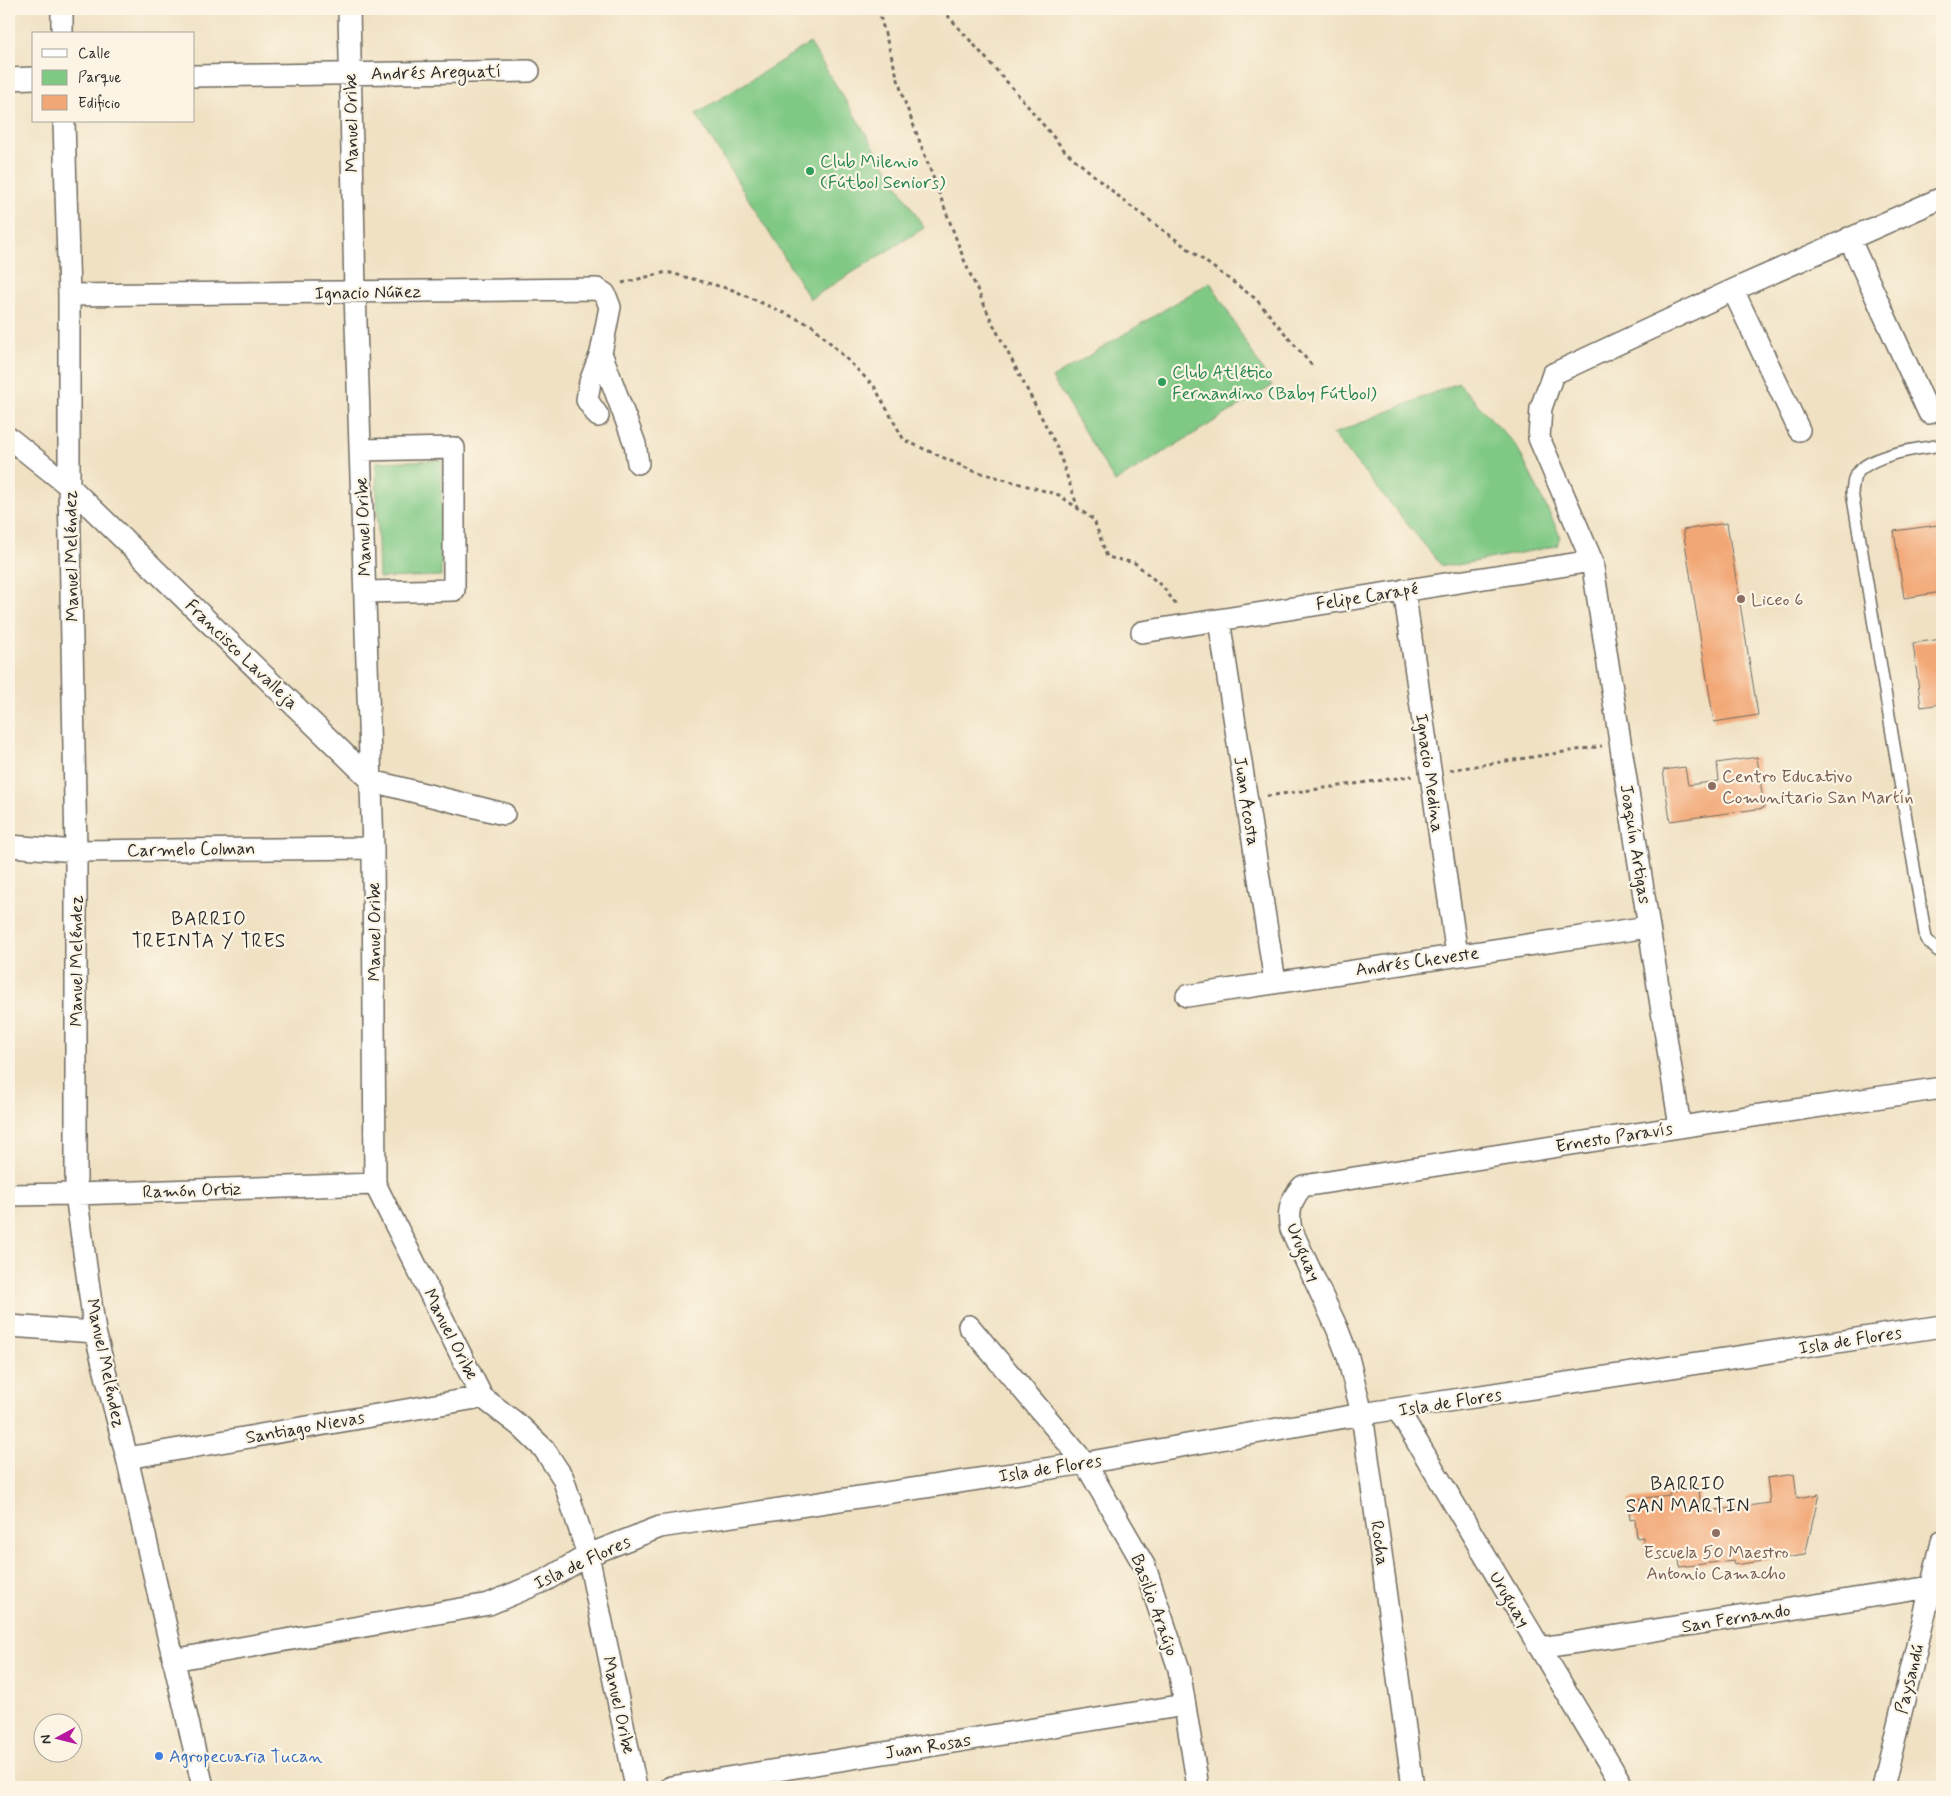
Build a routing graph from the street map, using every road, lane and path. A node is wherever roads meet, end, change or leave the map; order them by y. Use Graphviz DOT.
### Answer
graph roads {
  1 [pos="62,9"];
  2 [pos="349,9"];
  3 [pos="878,9"];
  4 [pos="942,9"];
  5 [pos="62,32"];
  6 [pos="529,71"];
  7 [pos="350,74"];
  8 [pos="195,76"];
  9 [pos="32,78"];
  10 [pos="9,79"];
  11 [pos="64,122"];
  12 [pos="1942,198"];
  13 [pos="1849,238"];
  14 [pos="597,290"];
  15 [pos="1734,290"];
  16 [pos="355,292"];
  17 [pos="69,295"];
  18 [pos="601,353"];
  19 [pos="1314,368"];
  20 [pos="1929,413"];
  21 [pos="598,416"];
  22 [pos="1799,430"];
  23 [pos="9,438"];
  24 [pos="1942,445"];
  25 [pos="360,450"];
  26 [pos="638,463"];
  27 [pos="69,486"];
  28 [pos="1078,509"];
  29 [pos="1592,561"];
  30 [pos="1404,590"];
  31 [pos="365,592"];
  32 [pos="1219,620"];
  33 [pos="1190,624"];
  34 [pos="1142,632"];
  35 [pos="372,781"];
  36 [pos="504,814"];
  37 [pos="9,846"];
  38 [pos="373,848"];
  39 [pos="76,851"];
  40 [pos="1648,927"];
  41 [pos="1942,953"];
  42 [pos="1457,955"];
  43 [pos="1276,982"];
  44 [pos="1187,996"];
  45 [pos="1942,1088"];
  46 [pos="1680,1127"];
  47 [pos="375,1184"];
  48 [pos="76,1194"];
  49 [pos="9,1195"];
  50 [pos="1292,1200"];
  51 [pos="1327,1304"];
  52 [pos="9,1326"];
  53 [pos="969,1326"];
  54 [pos="1942,1326"];
  55 [pos="95,1332"];
  56 [pos="482,1397"];
  57 [pos="1398,1410"];
  58 [pos="1362,1414"];
  59 [pos="127,1458"];
  60 [pos="1085,1463"];
  61 [pos="1942,1542"];
  62 [pos="588,1555"];
  63 [pos="1932,1587"];
  64 [pos="1540,1648"];
  65 [pos="173,1660"];
  66 [pos="1184,1705"];
  67 [pos="203,1787"];
  68 [pos="636,1787"];
  69 [pos="671,1787"];
  70 [pos="1198,1787"];
  71 [pos="1413,1787"];
  72 [pos="1623,1787"];
  73 [pos="1883,1787"];
  1 -- 5 [label="street"];
  2 -- 7 [label="street, Manuel Oribe"];
  3 -- 28 [label="path"];
  4 -- 19 [label="path"];
  6 -- 7 [label="street, Andrés Areguatí"];
  7 -- 8 [label="street, Andrés Areguatí"];
  7 -- 16 [label="street, Manuel Oribe"];
  9 -- 10 [label="street"];
  11 -- 17 [label="street, Manuel Meléndez"];
  12 -- 13 [label="street, Joaquín Artigas"];
  13 -- 15 [label="street, Joaquín Artigas"];
  13 -- 20 [label="street"];
  14 -- 16 [label="street, Ignacio Núñez"];
  14 -- 18 [label="street"];
  14 -- 28 [label="path"];
  15 -- 22 [label="street"];
  15 -- 29 [label="street, Joaquín Artigas"];
  16 -- 17 [label="street, Ignacio Núñez"];
  16 -- 25 [label="street, Manuel Oribe"];
  17 -- 27 [label="street, Manuel Meléndez"];
  18 -- 21 [label="street"];
  18 -- 26 [label="street"];
  23 -- 27 [label="street, Francisco Lavalleja"];
  24 -- 41 [label="lane"];
  25 -- 31 [label="street, Manuel Oribe"];
  25 -- 31 [label="street"];
  27 -- 35 [label="street, Francisco Lavalleja"];
  27 -- 39 [label="street, Manuel Meléndez"];
  28 -- 33 [label="path"];
  29 -- 30 [label="street, Felipe Carapé"];
  29 -- 40 [label="street, Joaquín Artigas"];
  30 -- 32 [label="street, Felipe Carapé"];
  30 -- 42 [label="street, Ignacio Medina"];
  31 -- 35 [label="street, Manuel Oribe"];
  32 -- 33 [label="street, Felipe Carapé"];
  32 -- 43 [label="street, Juan Acosta"];
  33 -- 34 [label="street, Felipe Carapé"];
  35 -- 36 [label="street"];
  35 -- 38 [label="street, Manuel Oribe"];
  37 -- 39 [label="street, Carmelo Colman"];
  38 -- 39 [label="street, Carmelo Colman"];
  38 -- 47 [label="street, Manuel Oribe"];
  39 -- 48 [label="street, Manuel Meléndez"];
  40 -- 42 [label="street, Andrés Cheveste"];
  40 -- 46 [label="street, Joaquín Artigas"];
  42 -- 43 [label="street, Andrés Cheveste"];
  43 -- 44 [label="street, Andrés Cheveste"];
  45 -- 46 [label="street, Ernesto Paravís"];
  46 -- 50 [label="street, Ernesto Paravís"];
  47 -- 48 [label="street, Ramón Ortiz"];
  47 -- 56 [label="street, Manuel Oribe"];
  48 -- 49 [label="street, Ramón Ortiz"];
  48 -- 55 [label="street, Manuel Meléndez"];
  50 -- 51 [label="street, Uruguay"];
  51 -- 58 [label="street, Rocha"];
  52 -- 55 [label="street"];
  53 -- 60 [label="street, Basilio Araújo"];
  54 -- 57 [label="street, Isla de Flores"];
  55 -- 59 [label="street, Manuel Meléndez"];
  56 -- 59 [label="street, Santiago Nievas"];
  56 -- 62 [label="street, Manuel Oribe"];
  57 -- 58 [label="street, Isla de Flores"];
  57 -- 64 [label="street, Uruguay"];
  58 -- 60 [label="street, Isla de Flores"];
  58 -- 71 [label="street, Rocha"];
  59 -- 65 [label="street, Manuel Meléndez"];
  60 -- 62 [label="street, Isla de Flores"];
  60 -- 66 [label="street, Basilio Araújo"];
  61 -- 63 [label="street, Paysandú"];
  62 -- 65 [label="street, Isla de Flores"];
  62 -- 68 [label="street, Manuel Oribe"];
  63 -- 64 [label="street, San Fernando"];
  63 -- 73 [label="street, Paysandú"];
  64 -- 72 [label="street, Uruguay"];
  65 -- 67 [label="street, Manuel Meléndez"];
  66 -- 69 [label="street, Juan Rosas"];
  66 -- 70 [label="street, Basilio Araújo"];
}
